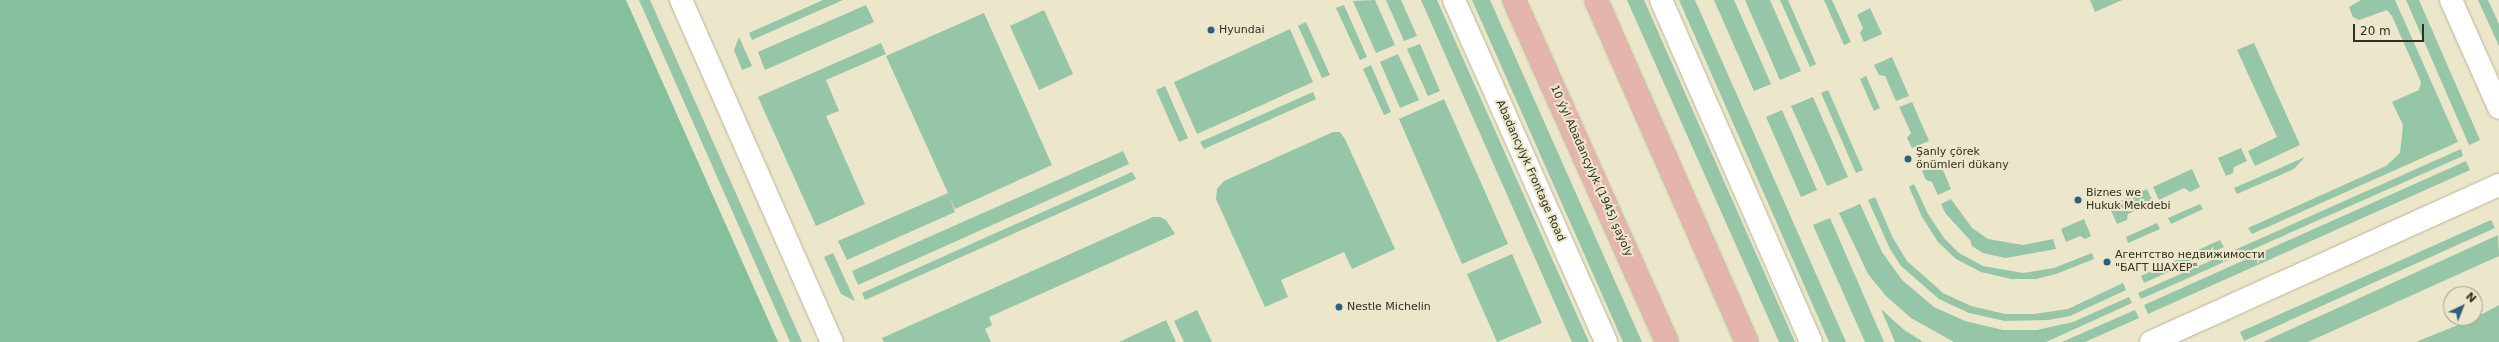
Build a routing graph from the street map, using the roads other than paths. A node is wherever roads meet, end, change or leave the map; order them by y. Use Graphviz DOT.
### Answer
graph roads {
  1 [pos="681,0"];
  2 [pos="1454,0"];
  3 [pos="1514,0"];
  4 [pos="1596,0"];
  5 [pos="1661,0"];
  6 [pos="2451,0"];
  7 [pos="2499,108"];
  8 [pos="2499,185"];
  9 [pos="832,342"];
  10 [pos="1606,342"];
  11 [pos="1667,342"];
  12 [pos="1747,342"];
  13 [pos="1811,342"];
  14 [pos="2150,342"];
  1 -- 9 [label="street"];
  2 -- 10 [label="street, Abadancylyk Frontage Road"];
  3 -- 11 [label="main road, 10 ýyl Abadançylyk (1945) şaýoly"];
  4 -- 12 [label="main road"];
  5 -- 13 [label="street"];
  6 -- 7 [label="street"];
  8 -- 14 [label="street"];
}
